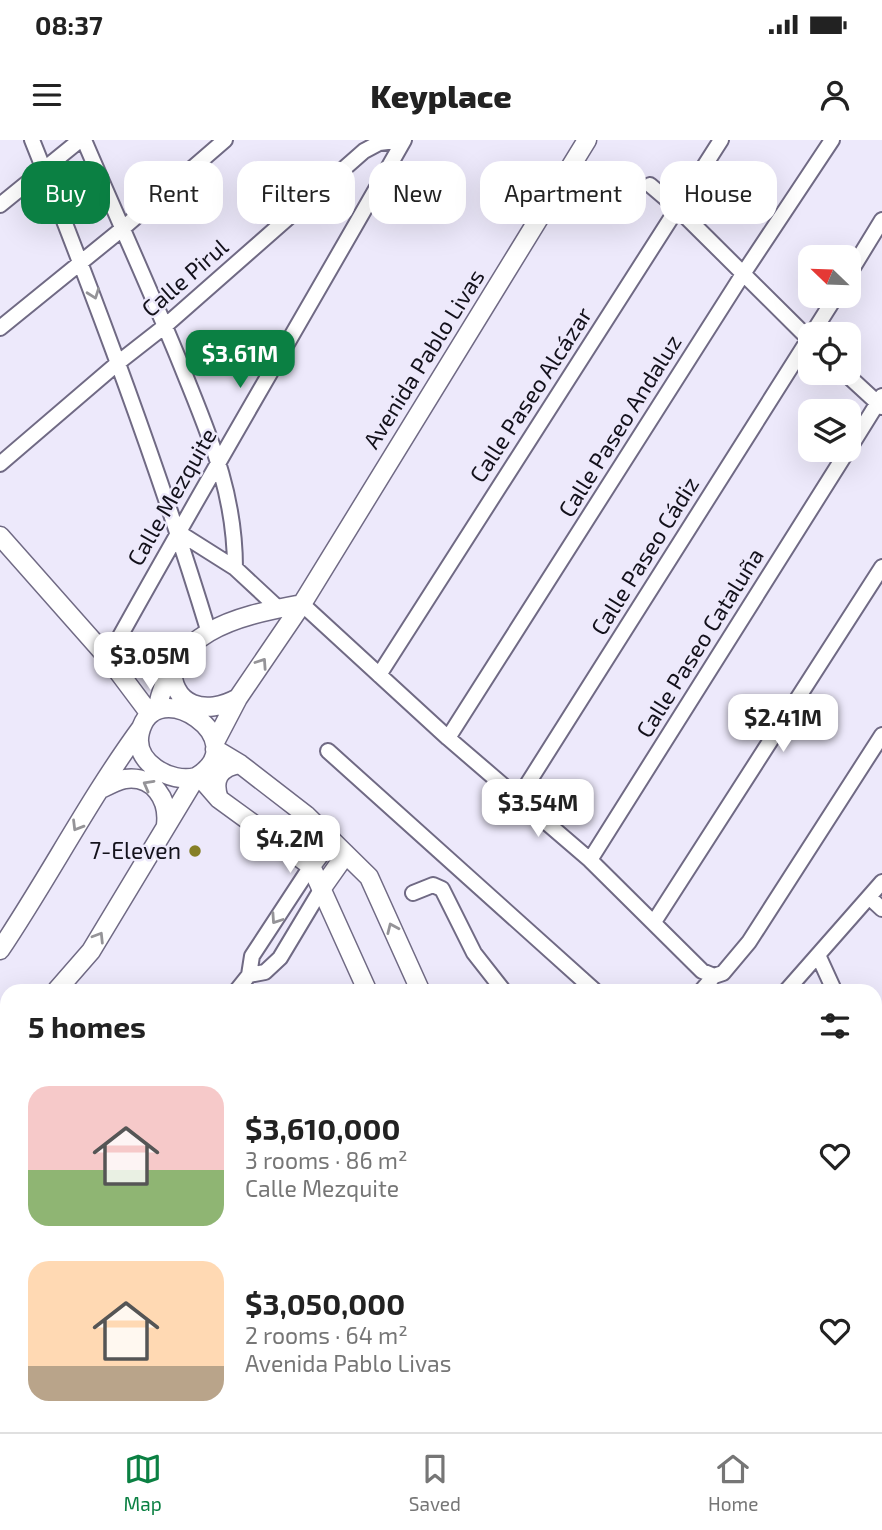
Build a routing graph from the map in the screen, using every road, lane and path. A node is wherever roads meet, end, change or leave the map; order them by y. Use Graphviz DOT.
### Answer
graph roads {
  1 [pos="32,140"];
  2 [pos="82,140"];
  3 [pos="225,140"];
  4 [pos="404,140"];
  5 [pos="587,140"];
  6 [pos="721,140"];
  7 [pos="832,140"];
  8 [pos="41,161"];
  9 [pos="54,161"];
  10 [pos="707,161"];
  11 [pos="650,185"];
  12 [pos="21,187"];
  13 [pos="660,194"];
  14 [pos="0,205"];
  15 [pos="882,220"];
  16 [pos="66,224"];
  17 [pos="667,224"];
  18 [pos="693,224"];
  19 [pos="122,229"];
  20 [pos="861,254"];
  21 [pos="81,261"];
  22 [pos="743,274"];
  23 [pos="165,326"];
  24 [pos="798,326"];
  25 [pos="0,328"];
  26 [pos="798,356"];
  27 [pos="119,362"];
  28 [pos="860,385"];
  29 [pos="881,402"];
  30 [pos="861,431"];
  31 [pos="219,459"];
  32 [pos="841,462"];
  33 [pos="0,464"];
  34 [pos="178,532"];
  35 [pos="0,536"];
  36 [pos="882,567"];
  37 [pos="235,568"];
  38 [pos="302,604"];
  39 [pos="278,608"];
  40 [pos="209,633"];
  41 [pos="107,658"];
  42 [pos="172,665"];
  43 [pos="379,675"];
  44 [pos="238,698"];
  45 [pos="149,717"];
  46 [pos="882,735"];
  47 [pos="448,738"];
  48 [pos="215,746"];
  49 [pos="328,751"];
  50 [pos="240,764"];
  51 [pos="198,776"];
  52 [pos="99,790"];
  53 [pos="219,799"];
  54 [pos="518,799"];
  55 [pos="166,829"];
  56 [pos="331,839"];
  57 [pos="346,854"];
  58 [pos="590,860"];
  59 [pos="312,866"];
  60 [pos="882,882"];
  61 [pos="322,888"];
  62 [pos="413,892"];
  63 [pos="869,897"];
  64 [pos="882,909"];
  65 [pos="654,922"];
  66 [pos="0,950"];
  67 [pos="818,955"];
  68 [pos="249,975"];
  69 [pos="714,976"];
  70 [pos="62,984"];
  71 [pos="242,984"];
  72 [pos="253,984"];
  73 [pos="364,984"];
  74 [pos="416,984"];
  75 [pos="498,984"];
  76 [pos="587,984"];
  77 [pos="707,984"];
  78 [pos="792,984"];
  79 [pos="831,984"];
  1 -- 8 [label="street"];
  2 -- 9 [label="street"];
  2 -- 19 [label="street"];
  3 -- 19 [label="street"];
  4 -- 23 [label="street, Calle Pirul"];
  4 -- 31 [label="street, Calle Mezquite"];
  5 -- 38 [label="street, Avenida Pablo Livas"];
  6 -- 10 [label="street, Calle Paseo Alcázar"];
  7 -- 22 [label="street, Calle Paseo Andaluz"];
  11 -- 13 [label="street"];
  12 -- 14 [label="street"];
  15 -- 20 [label="street"];
  16 -- 21 [label="street"];
  17 -- 43 [label="street, Calle Paseo Alcázar"];
  18 -- 22 [label="street"];
  19 -- 21 [label="street"];
  19 -- 23 [label="street"];
  21 -- 25 [label="street"];
  21 -- 27 [label="street, one-way"];
  22 -- 24 [label="street"];
  22 -- 47 [label="street, Calle Paseo Andaluz"];
  23 -- 27 [label="street, Calle Pirul"];
  23 -- 31 [label="street"];
  26 -- 54 [label="street, Calle Paseo Cádiz"];
  27 -- 33 [label="street, Calle Pirul"];
  27 -- 34 [label="street"];
  28 -- 29 [label="street"];
  29 -- 30 [label="street, Calle Paseo Cataluña"];
  31 -- 34 [label="street, Calle Mezquite"];
  31 -- 37 [label="street"];
  32 -- 58 [label="street, Calle Paseo Cataluña"];
  34 -- 37 [label="street"];
  34 -- 40 [label="street"];
  34 -- 41 [label="street, Calle Mezquite"];
  35 -- 41 [label="street"];
  36 -- 65 [label="street"];
  37 -- 39 [label="street"];
  38 -- 39 [label="street"];
  38 -- 43 [label="street"];
  44 -- 38 [label="street, Avenida Pablo Livas, one-way"];
  39 -- 40 [label="street"];
  40 -- 42 [label="street"];
  41 -- 45 [label="street"];
  42 -- 44 [label="street"];
  42 -- 45 [label="street"];
  43 -- 47 [label="street"];
  44 -- 48 [label="street, Avenida Pablo Livas"];
  45 -- 48 [label="street"];
  45 -- 51 [label="street"];
  45 -- 52 [label="street"];
  46 -- 69 [label="street"];
  47 -- 54 [label="street"];
  48 -- 50 [label="street"];
  48 -- 51 [label="street"];
  49 -- 76 [label="street"];
  50 -- 53 [label="street"];
  50 -- 56 [label="street"];
  51 -- 53 [label="street"];
  51 -- 55 [label="street"];
  55 -- 52 [label="street, one-way"];
  52 -- 66 [label="street, one-way"];
  53 -- 59 [label="street"];
  54 -- 58 [label="street"];
  70 -- 55 [label="street, one-way"];
  56 -- 57 [label="street"];
  56 -- 59 [label="street"];
  57 -- 61 [label="street"];
  74 -- 57 [label="street, one-way"];
  58 -- 65 [label="street"];
  59 -- 61 [label="street"];
  59 -- 68 [label="street, one-way"];
  60 -- 63 [label="street"];
  61 -- 68 [label="street"];
  61 -- 73 [label="street"];
  62 -- 75 [label="street"];
  63 -- 64 [label="street"];
  63 -- 67 [label="street"];
  65 -- 69 [label="street"];
  67 -- 78 [label="street"];
  67 -- 79 [label="street"];
  68 -- 71 [label="street"];
  68 -- 72 [label="street"];
  69 -- 77 [label="street"];
}
